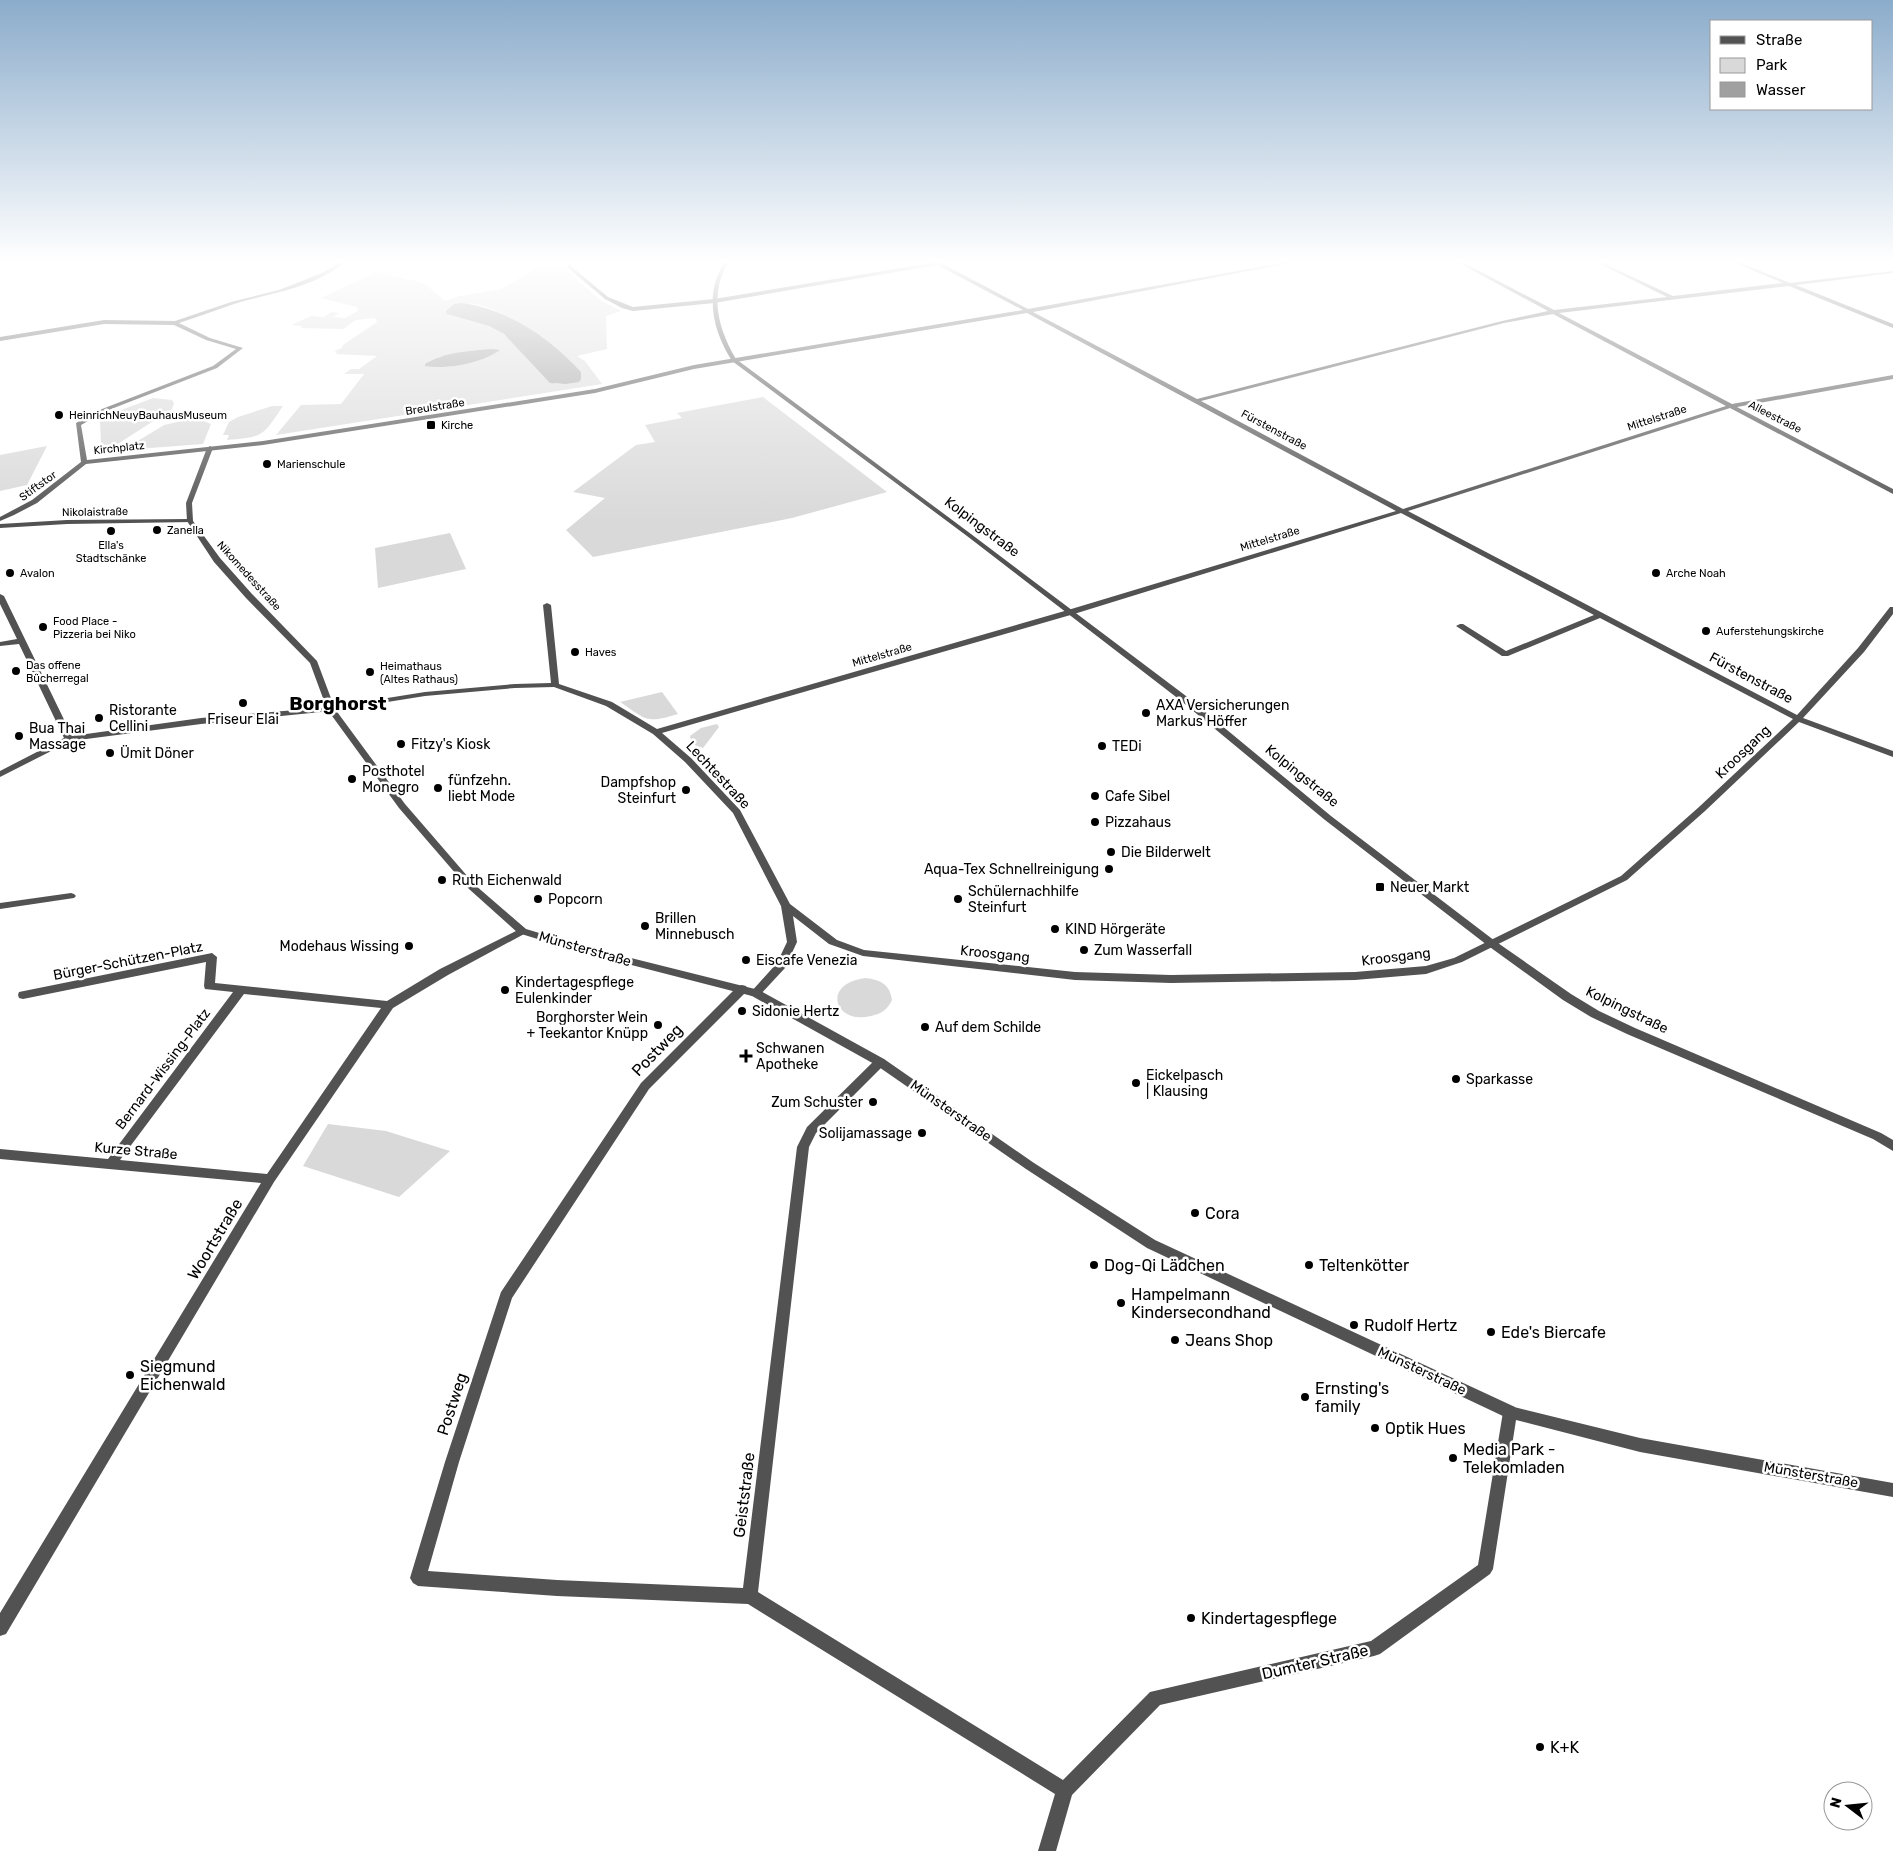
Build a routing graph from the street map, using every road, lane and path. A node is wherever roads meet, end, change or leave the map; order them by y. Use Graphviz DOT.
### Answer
graph roads {
  1 [pos="238,349"];
  2 [pos="727,349"];
  3 [pos="798,349"];
  4 [pos="1099,349"];
  5 [pos="1398,349"];
  6 [pos="1624,349"];
  7 [pos="734,360"];
  8 [pos="1893,376"];
  9 [pos="1196,401"];
  10 [pos="1731,406"];
  11 [pos="263,443"];
  12 [pos="210,448"];
  13 [pos="84,462"];
  14 [pos="1893,492"];
  15 [pos="1402,511"];
  16 [pos="0,519"];
  17 [pos="190,521"];
  18 [pos="0,526"];
  19 [pos="0,596"];
  20 [pos="547,605"];
  21 [pos="1893,609"];
  22 [pos="1071,612"];
  23 [pos="1601,615"];
  24 [pos="1460,626"];
  25 [pos="22,641"];
  26 [pos="0,644"];
  27 [pos="556,685"];
  28 [pos="331,709"];
  29 [pos="1798,718"];
  30 [pos="656,732"];
  31 [pos="69,739"];
  32 [pos="1893,754"];
  33 [pos="0,774"];
  34 [pos="71,896"];
  35 [pos="0,906"];
  36 [pos="786,906"];
  37 [pos="522,931"];
  38 [pos="1491,943"];
  39 [pos="742,988"];
  40 [pos="240,991"];
  41 [pos="755,993"];
  42 [pos="23,995"];
  43 [pos="389,1005"];
  44 [pos="880,1062"];
  45 [pos="1893,1146"];
  46 [pos="0,1154"];
  47 [pos="111,1164"];
  48 [pos="270,1179"];
  49 [pos="1510,1412"];
  50 [pos="1893,1490"];
  51 [pos="750,1596"];
  52 [pos="0,1628"];
  53 [pos="1065,1790"];
  54 [pos="1047,1851"];
  1 -- 13 [label="street, Kirchplatz"];
  2 -- 7 [label="street"];
  3 -- 7 [label="street, Breulstraße"];
  4 -- 9 [label="street, Fürstenstraße"];
  5 -- 9 [label="street"];
  6 -- 10 [label="street, Alleestraße"];
  7 -- 11 [label="street, Breulstraße"];
  7 -- 22 [label="street, Kolpingstraße"];
  8 -- 10 [label="street, Mittelstraße"];
  9 -- 15 [label="street, Fürstenstraße"];
  10 -- 14 [label="street, Alleestraße"];
  10 -- 15 [label="street, Mittelstraße"];
  11 -- 12 [label="street, Kirchplatz"];
  12 -- 13 [label="street, Kirchplatz"];
  12 -- 17 [label="street"];
  13 -- 16 [label="street, Stiftstor"];
  15 -- 22 [label="street, Mittelstraße"];
  15 -- 23 [label="street, Fürstenstraße"];
  17 -- 18 [label="street, Nikolaistraße"];
  17 -- 28 [label="street, Nikomedesstraße"];
  19 -- 25 [label="street"];
  20 -- 27 [label="street"];
  21 -- 29 [label="street, Kroosgang"];
  22 -- 30 [label="street, Mittelstraße"];
  22 -- 38 [label="street, Kolpingstraße"];
  23 -- 24 [label="street"];
  23 -- 29 [label="street, Fürstenstraße"];
  25 -- 26 [label="street"];
  25 -- 31 [label="street"];
  27 -- 28 [label="street, Lechtestraße"];
  27 -- 30 [label="street, Lechtestraße"];
  28 -- 31 [label="street"];
  28 -- 37 [label="street, Münsterstraße"];
  29 -- 32 [label="street, Fürstenstraße"];
  29 -- 38 [label="street, Kroosgang"];
  30 -- 36 [label="street, Lechtestraße"];
  31 -- 33 [label="street"];
  34 -- 35 [label="street"];
  36 -- 38 [label="street, Kroosgang"];
  36 -- 41 [label="street, Lechtestraße"];
  37 -- 39 [label="street, Münsterstraße"];
  37 -- 43 [label="street, Woortstraße"];
  38 -- 45 [label="street, Kolpingstraße"];
  39 -- 41 [label="street, Münsterstraße"];
  39 -- 51 [label="street, Postweg"];
  40 -- 42 [label="street, Bürger-Schützen-Platz"];
  40 -- 43 [label="street, Bürger-Schützen-Platz"];
  40 -- 47 [label="street, Bernard-Wissing-Platz"];
  41 -- 44 [label="street, Münsterstraße"];
  43 -- 48 [label="street, Woortstraße"];
  44 -- 49 [label="street, Münsterstraße"];
  44 -- 51 [label="street, Geiststraße"];
  46 -- 47 [label="street, Kurze Straße"];
  47 -- 48 [label="street, Kurze Straße"];
  48 -- 52 [label="street, Woortstraße"];
  49 -- 50 [label="street, Münsterstraße"];
  49 -- 53 [label="street, Dumter Straße"];
  51 -- 53 [label="street"];
  53 -- 54 [label="street, Dumter Straße"];
}
